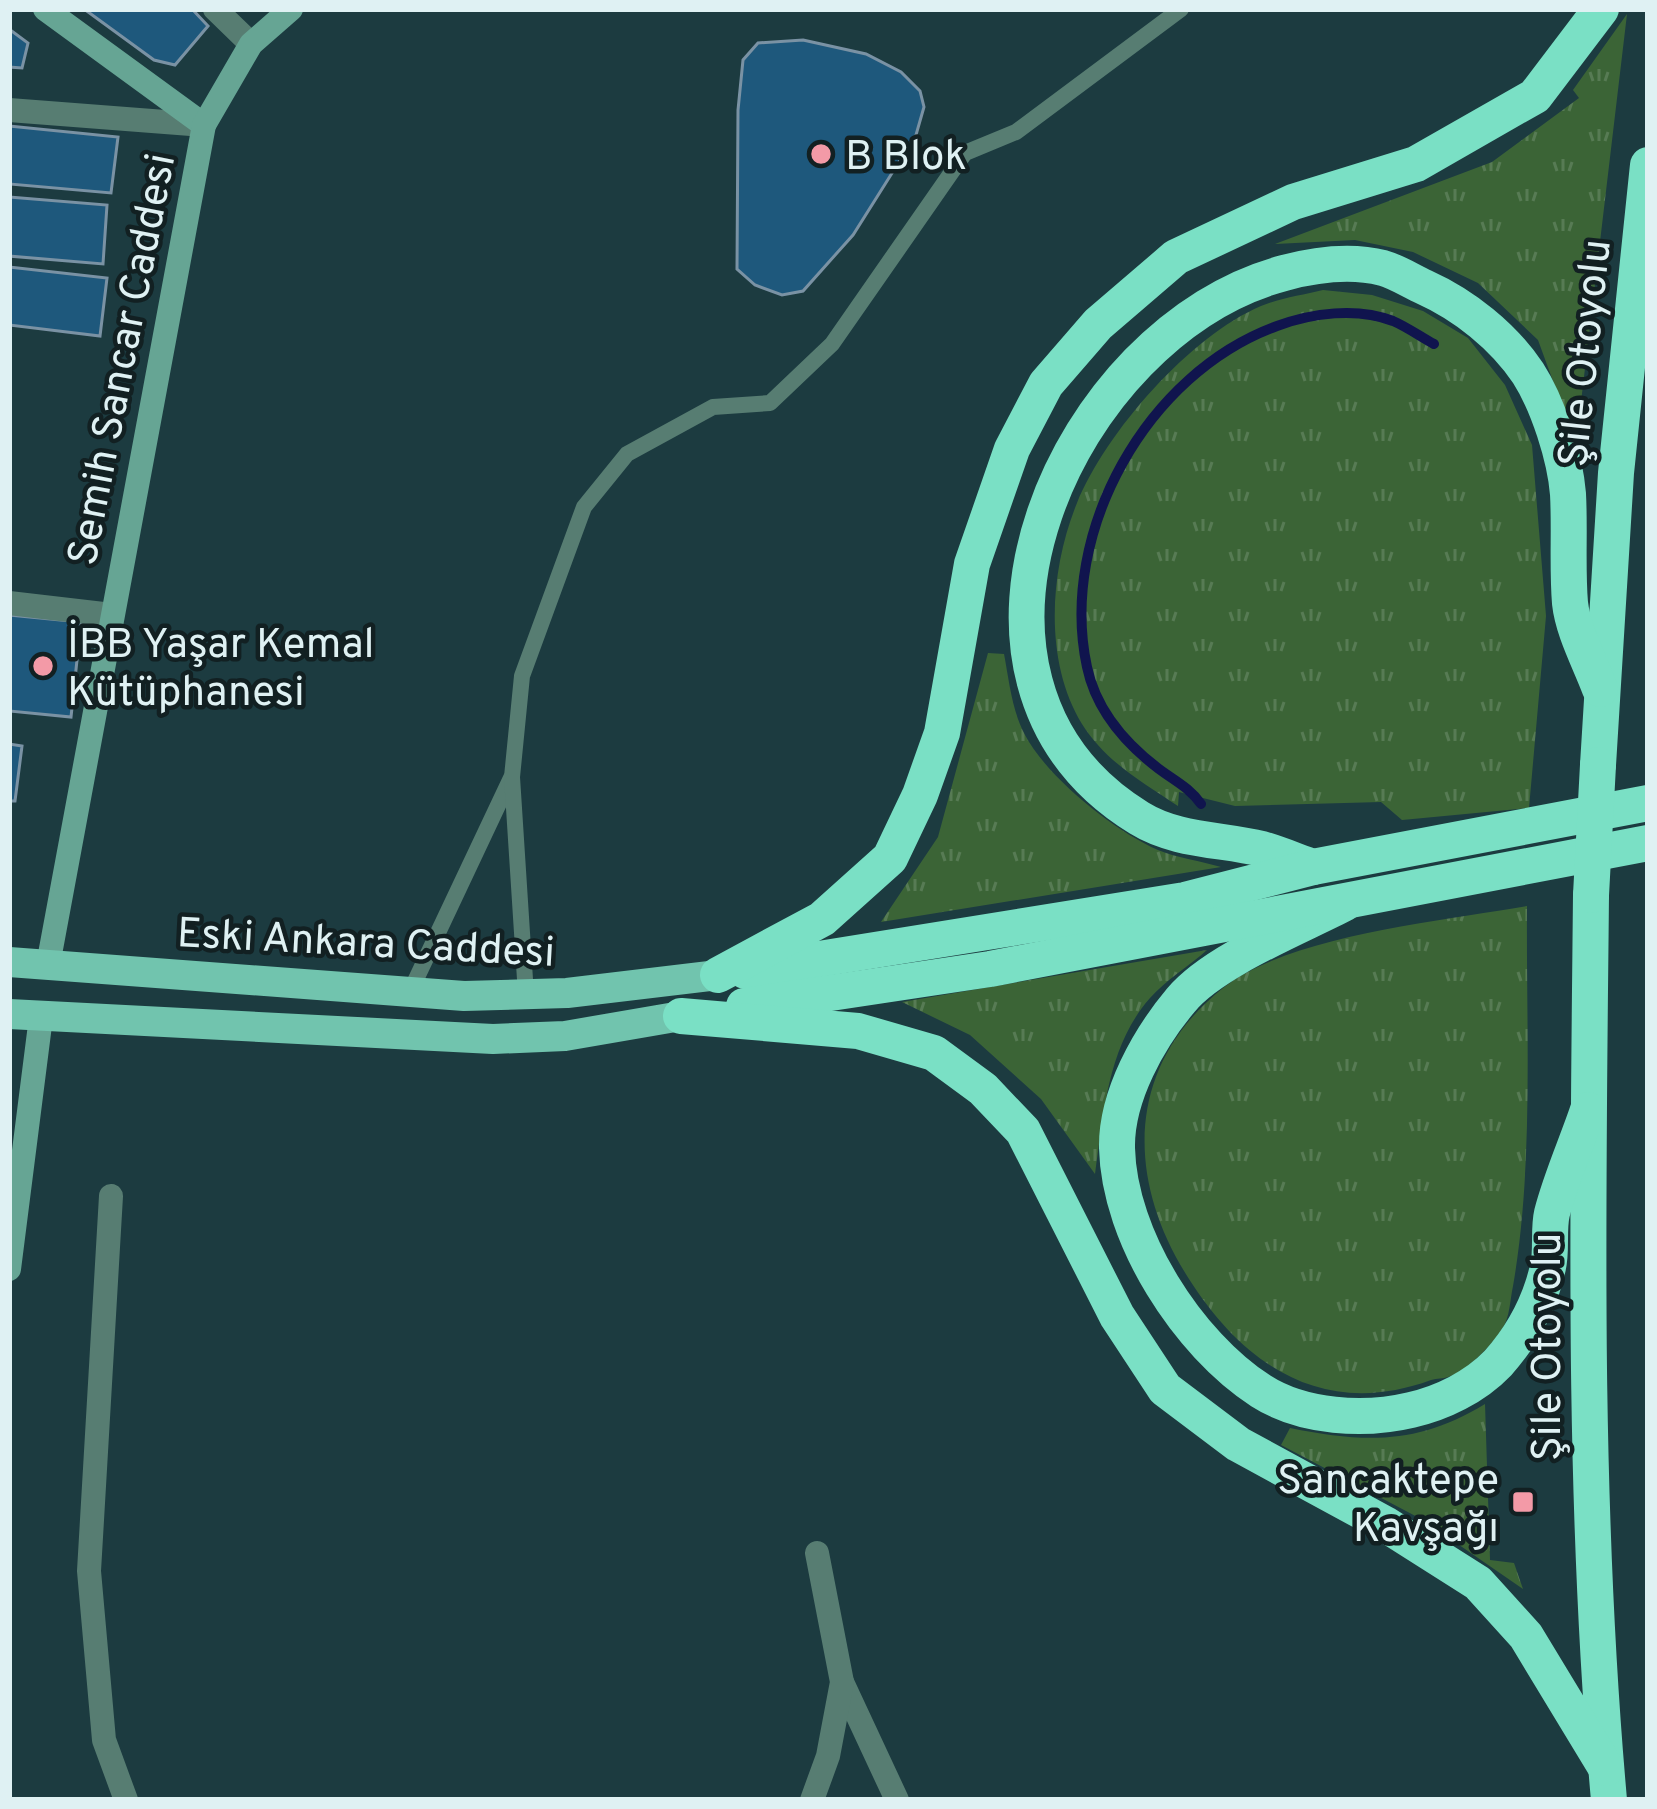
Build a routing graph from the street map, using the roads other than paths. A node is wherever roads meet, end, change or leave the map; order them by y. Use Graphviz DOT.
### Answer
graph roads {
  1 [pos="45,9"];
  2 [pos="215,9"];
  3 [pos="291,9"];
  4 [pos="1181,9"];
  5 [pos="1601,9"];
  6 [pos="251,44"];
  7 [pos="9,110"];
  8 [pos="204,124"];
  9 [pos="1648,165"];
  10 [pos="9,603"];
  11 [pos="112,615"];
  12 [pos="1600,689"];
  13 [pos="512,777"];
  14 [pos="1648,803"];
  15 [pos="1648,843"];
  16 [pos="1313,867"];
  17 [pos="1346,903"];
  18 [pos="9,962"];
  19 [pos="48,965"];
  20 [pos="718,975"];
  21 [pos="410,992"];
  22 [pos="526,994"];
  23 [pos="9,1014"];
  24 [pos="681,1016"];
  25 [pos="40,1018"];
  26 [pos="1588,1109"];
  27 [pos="13,1196"];
  28 [pos="110,1196"];
  29 [pos="9,1269"];
  30 [pos="817,1553"];
  31 [pos="842,1682"];
  32 [pos="1608,1784"];
  33 [pos="126,1800"];
  34 [pos="812,1800"];
  35 [pos="897,1800"];
  1 -- 8 [label="street"];
  2 -- 6 [label="street"];
  3 -- 6 [label="street, Semih Sancar Caddesi"];
  4 -- 13 [label="lane"];
  5 -- 20 [label="highway"];
  6 -- 8 [label="street, Semih Sancar Caddesi"];
  7 -- 8 [label="street"];
  8 -- 11 [label="street, Semih Sancar Caddesi"];
  9 -- 12 [label="highway, Şile Otoyolu"];
  10 -- 11 [label="street"];
  11 -- 19 [label="street, Semih Sancar Caddesi"];
  12 -- 16 [label="highway"];
  12 -- 26 [label="highway, Şile Otoyolu, bridge"];
  13 -- 21 [label="lane"];
  13 -- 22 [label="lane"];
  14 -- 16 [label="highway"];
  15 -- 17 [label="highway"];
  16 -- 20 [label="highway"];
  17 -- 24 [label="highway"];
  17 -- 26 [label="highway"];
  18 -- 19 [label="main road, Eski Ankara Caddesi"];
  19 -- 21 [label="main road, Eski Ankara Caddesi"];
  20 -- 22 [label="main road, Eski Ankara Caddesi"];
  21 -- 22 [label="main road, Eski Ankara Caddesi"];
  23 -- 25 [label="main road, Eski Ankara Caddesi"];
  24 -- 25 [label="main road, Eski Ankara Caddesi"];
  24 -- 32 [label="highway"];
  25 -- 27 [label="street"];
  26 -- 32 [label="highway, Şile Otoyolu"];
  27 -- 29 [label="street"];
  28 -- 33 [label="street"];
  30 -- 31 [label="street"];
  31 -- 34 [label="street"];
  31 -- 35 [label="street"];
}
